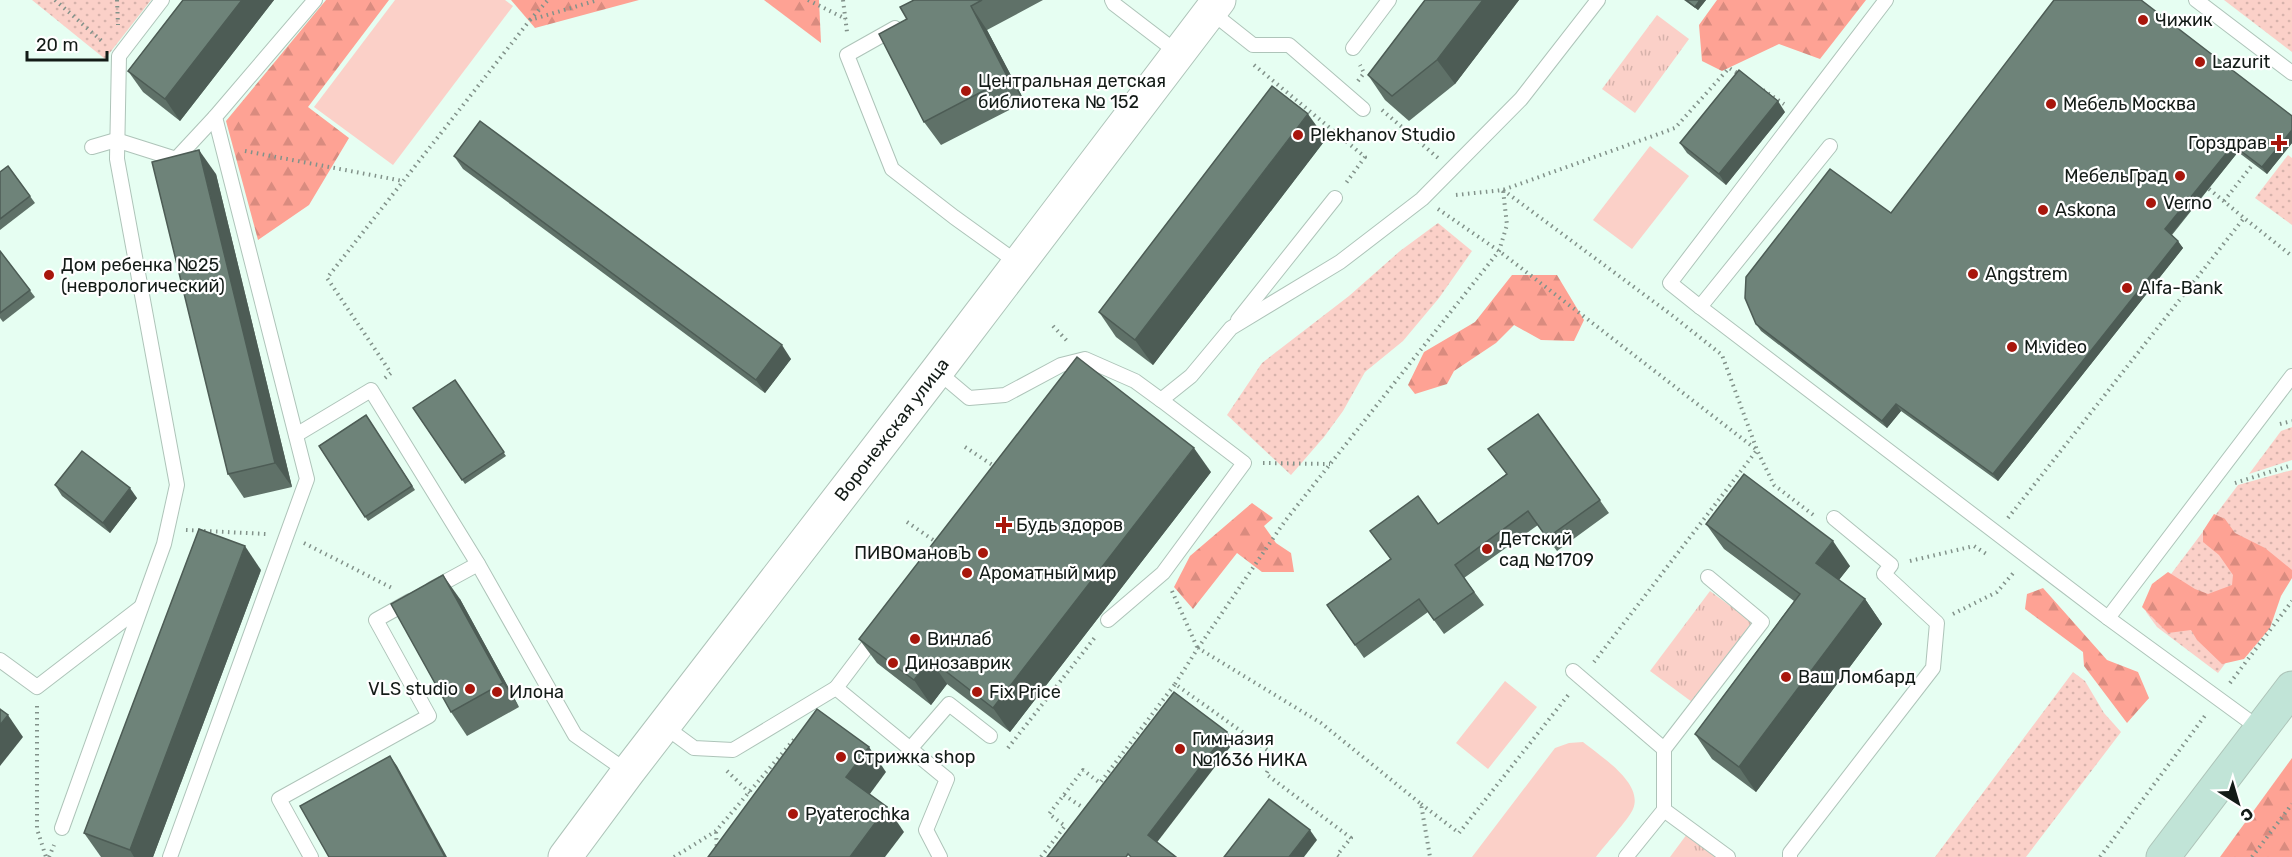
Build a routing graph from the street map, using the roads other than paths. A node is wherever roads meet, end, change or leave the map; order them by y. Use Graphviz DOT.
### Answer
graph roads {
  1 [pos="162,0"];
  2 [pos="315,0"];
  3 [pos="1112,0"];
  4 [pos="1389,0"];
  5 [pos="1598,0"];
  6 [pos="1886,0"];
  7 [pos="2196,0"];
  8 [pos="1214,6"];
  9 [pos="907,22"];
  10 [pos="1353,48"];
  11 [pos="1178,53"];
  12 [pos="2292,73"];
  13 [pos="1363,109"];
  14 [pos="215,117"];
  15 [pos="116,140"];
  16 [pos="1830,146"];
  17 [pos="92,147"];
  18 [pos="1335,198"];
  19 [pos="1018,262"];
  20 [pos="1700,307"];
  21 [pos="1231,328"];
  22 [pos="1085,359"];
  23 [pos="938,371"];
  24 [pos="2292,376"];
  25 [pos="1071,377"];
  26 [pos="1161,400"];
  27 [pos="296,435"];
  28 [pos="1834,518"];
  29 [pos="478,564"];
  30 [pos="1708,577"];
  31 [pos="141,607"];
  32 [pos="2108,618"];
  33 [pos="1108,620"];
  34 [pos="886,622"];
  35 [pos="0,660"];
  36 [pos="1577,674"];
  37 [pos="2292,687"];
  38 [pos="836,688"];
  39 [pos="664,726"];
  40 [pos="2260,729"];
  41 [pos="990,736"];
  42 [pos="910,749"];
  43 [pos="1664,749"];
  44 [pos="628,772"];
  45 [pos="1664,810"];
  46 [pos="62,828"];
  47 [pos="170,857"];
  48 [pos="311,857"];
  49 [pos="565,857"];
  50 [pos="940,857"];
  51 [pos="1626,857"];
  52 [pos="1728,857"];
  53 [pos="1790,857"];
  54 [pos="2163,857"];
  1 -- 15 [label="lane"];
  2 -- 14 [label="lane"];
  3 -- 11 [label="lane"];
  4 -- 10 [label="lane"];
  5 -- 21 [label="lane"];
  6 -- 20 [label="lane"];
  7 -- 12 [label="lane"];
  8 -- 11 [label="street, Воронежская улица"];
  8 -- 13 [label="lane"];
  9 -- 19 [label="lane"];
  11 -- 19 [label="street, Воронежская улица"];
  14 -- 15 [label="lane"];
  14 -- 27 [label="lane"];
  15 -- 17 [label="lane"];
  15 -- 31 [label="lane"];
  16 -- 20 [label="lane"];
  18 -- 21 [label="lane"];
  19 -- 23 [label="street, Воронежская улица"];
  20 -- 32 [label="lane"];
  21 -- 26 [label="lane"];
  22 -- 23 [label="lane"];
  22 -- 25 [label="lane"];
  22 -- 26 [label="lane"];
  23 -- 39 [label="street, Воронежская улица"];
  24 -- 32 [label="lane"];
  26 -- 33 [label="lane"];
  27 -- 29 [label="lane"];
  27 -- 47 [label="lane"];
  28 -- 53 [label="lane"];
  29 -- 44 [label="lane"];
  29 -- 48 [label="lane"];
  30 -- 43 [label="lane"];
  31 -- 35 [label="lane"];
  31 -- 46 [label="lane"];
  32 -- 40 [label="lane"];
  34 -- 38 [label="lane"];
  36 -- 43 [label="lane"];
  37 -- 40 [label="main road"];
  38 -- 39 [label="lane"];
  38 -- 42 [label="lane"];
  39 -- 44 [label="street, Воронежская улица"];
  40 -- 54 [label="main road"];
  41 -- 42 [label="lane"];
  42 -- 50 [label="lane"];
  43 -- 45 [label="lane"];
  44 -- 49 [label="street, Воронежская улица"];
  45 -- 51 [label="lane"];
  45 -- 52 [label="lane"];
}
